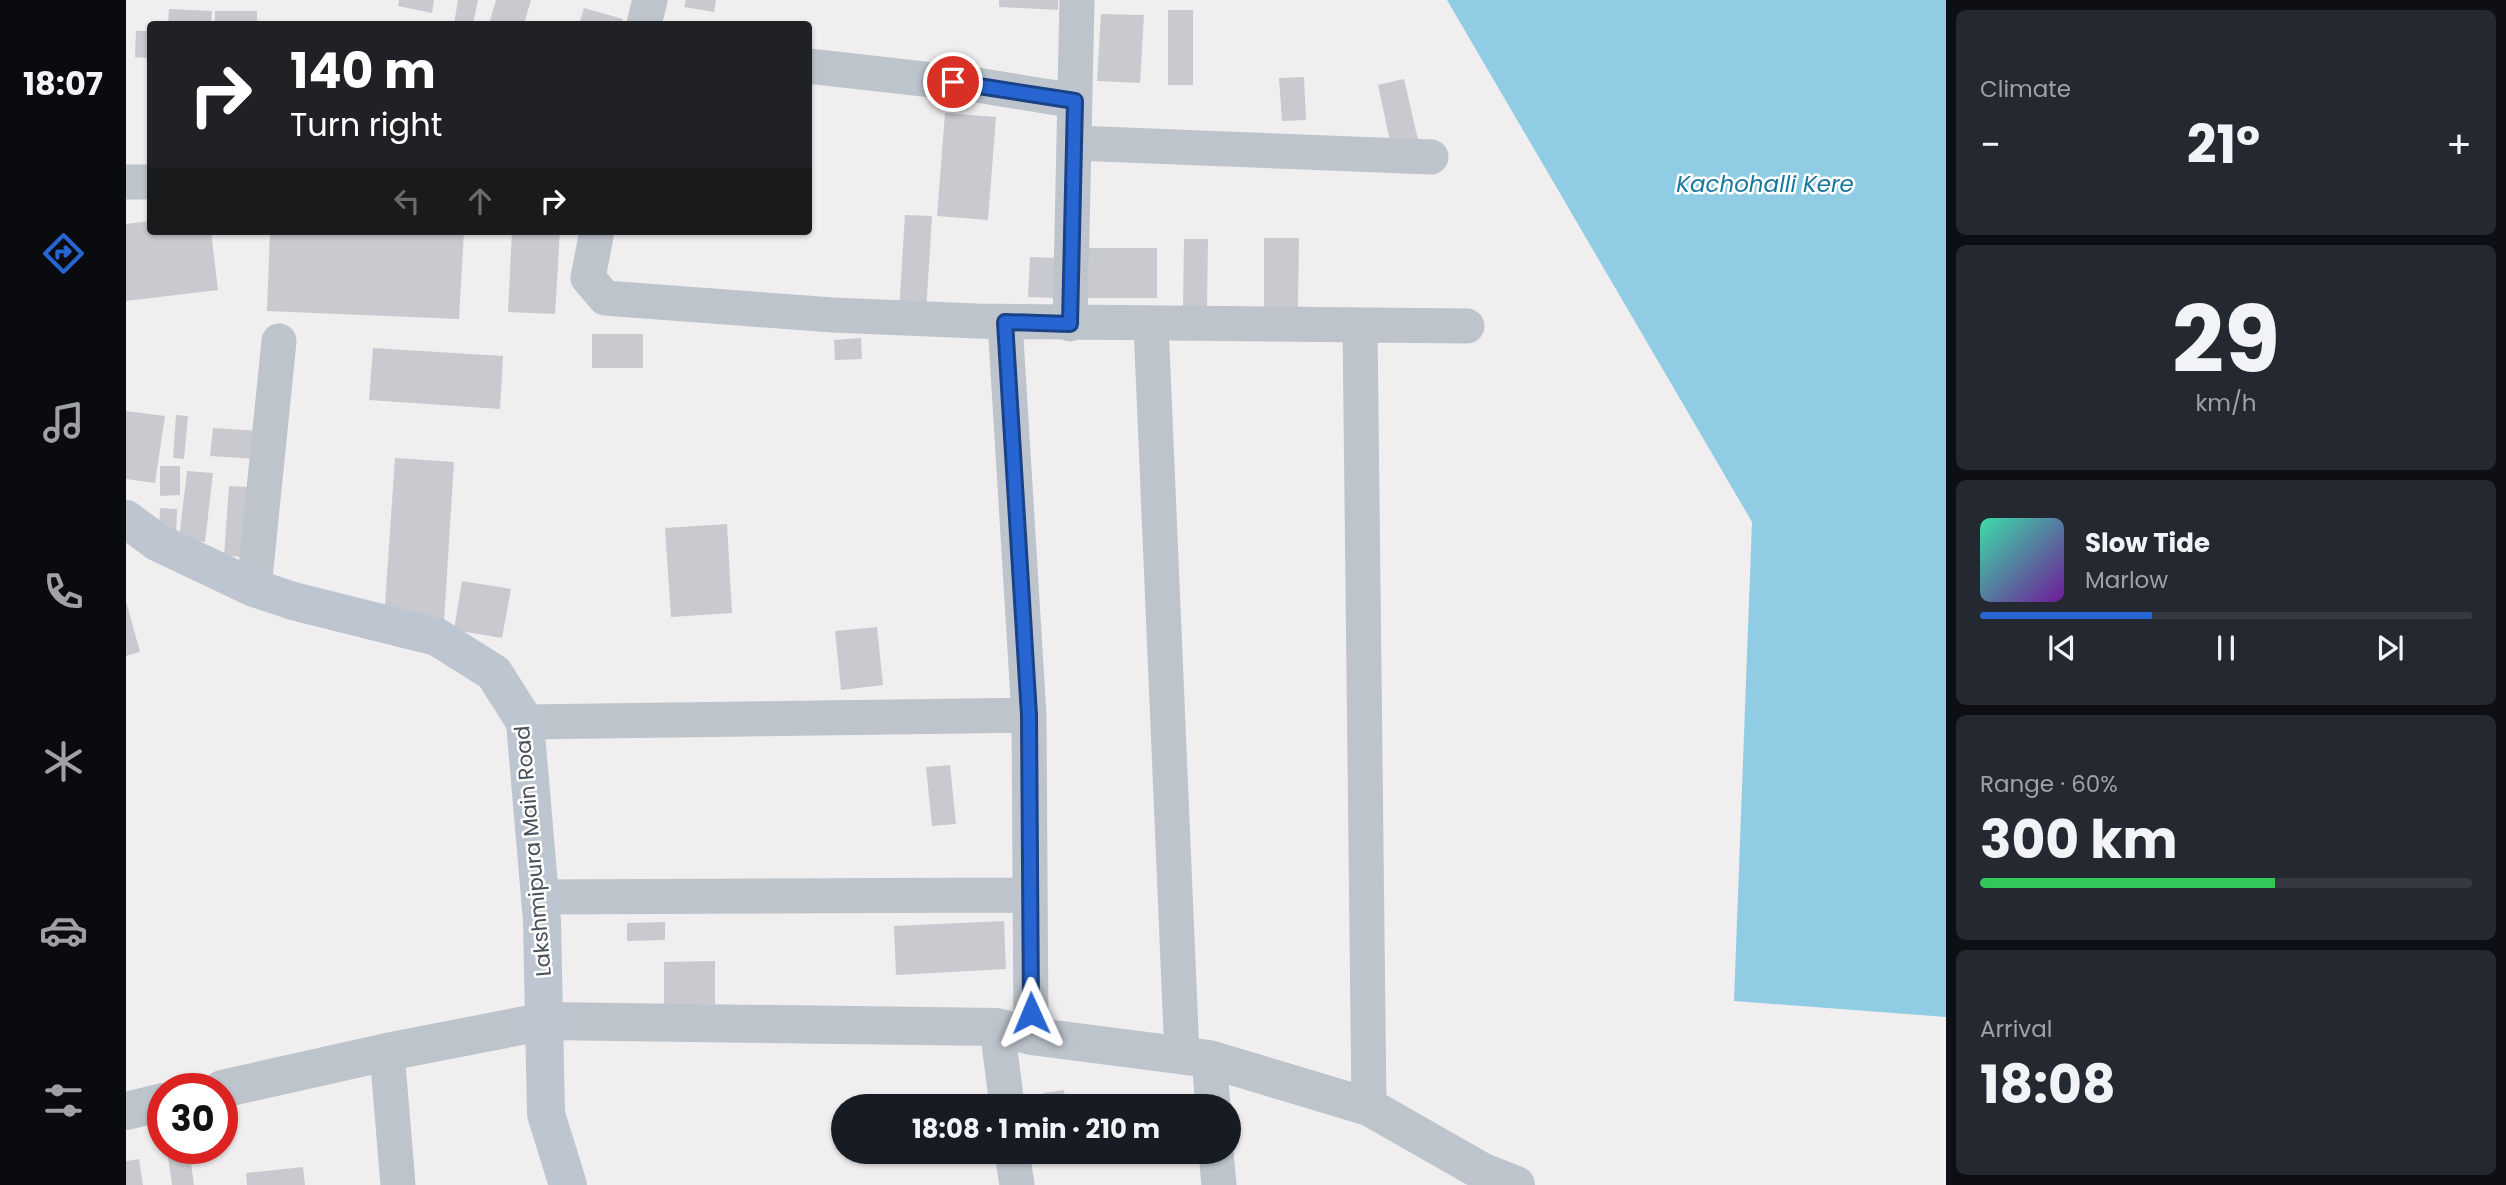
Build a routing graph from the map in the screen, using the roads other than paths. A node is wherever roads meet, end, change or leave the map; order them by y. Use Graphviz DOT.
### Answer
graph roads {
  1 [pos="650,0"];
  2 [pos="1077,0"];
  3 [pos="645,21"];
  4 [pos="812,66"];
  5 [pos="1075,101"];
  6 [pos="1074,144"];
  7 [pos="1431,157"];
  8 [pos="126,182"];
  9 [pos="147,182"];
  10 [pos="596,235"];
  11 [pos="1005,322"];
  12 [pos="1070,324"];
  13 [pos="1151,324"];
  14 [pos="1360,325"];
  15 [pos="1467,326"];
  16 [pos="279,341"];
  17 [pos="126,519"];
  18 [pos="254,588"];
  19 [pos="1029,715"];
  20 [pos="525,722"];
  21 [pos="1029,895"];
  22 [pos="539,897"];
  23 [pos="546,1021"];
  24 [pos="1014,1032"];
  25 [pos="387,1052"];
  26 [pos="1195,1057"];
  27 [pos="238,1085"];
  28 [pos="1008,1094"];
  29 [pos="1209,1094"];
  30 [pos="147,1106"];
  31 [pos="1370,1107"];
  32 [pos="126,1111"];
  33 [pos="1014,1164"];
  34 [pos="1217,1164"];
  35 [pos="1493,1181"];
  36 [pos="398,1185"];
  37 [pos="568,1185"];
  38 [pos="1017,1185"];
  39 [pos="1219,1185"];
  1 -- 3 [label="street"];
  2 -- 5 [label="street"];
  4 -- 5 [label="street"];
  5 -- 6 [label="street"];
  6 -- 7 [label="street"];
  6 -- 12 [label="street"];
  8 -- 9 [label="street"];
  10 -- 11 [label="street"];
  11 -- 12 [label="street"];
  11 -- 19 [label="street"];
  12 -- 13 [label="street"];
  13 -- 14 [label="street"];
  13 -- 26 [label="street"];
  14 -- 15 [label="street"];
  14 -- 31 [label="street"];
  16 -- 18 [label="street"];
  17 -- 18 [label="main road, Lakshmipura Main Road"];
  18 -- 20 [label="main road, Lakshmipura Main Road"];
  19 -- 20 [label="street"];
  19 -- 21 [label="street"];
  20 -- 22 [label="main road, Lakshmipura Main Road"];
  21 -- 22 [label="street"];
  21 -- 24 [label="street"];
  22 -- 23 [label="main road, Lakshmipura Main Road"];
  23 -- 24 [label="street"];
  23 -- 25 [label="street"];
  23 -- 37 [label="main road, Lakshmipura Main Road"];
  24 -- 26 [label="street"];
  24 -- 28 [label="street"];
  25 -- 27 [label="street"];
  25 -- 36 [label="street"];
  26 -- 29 [label="street"];
  26 -- 31 [label="street"];
  30 -- 32 [label="street"];
  31 -- 35 [label="street"];
  33 -- 38 [label="street"];
  34 -- 39 [label="street"];
}
